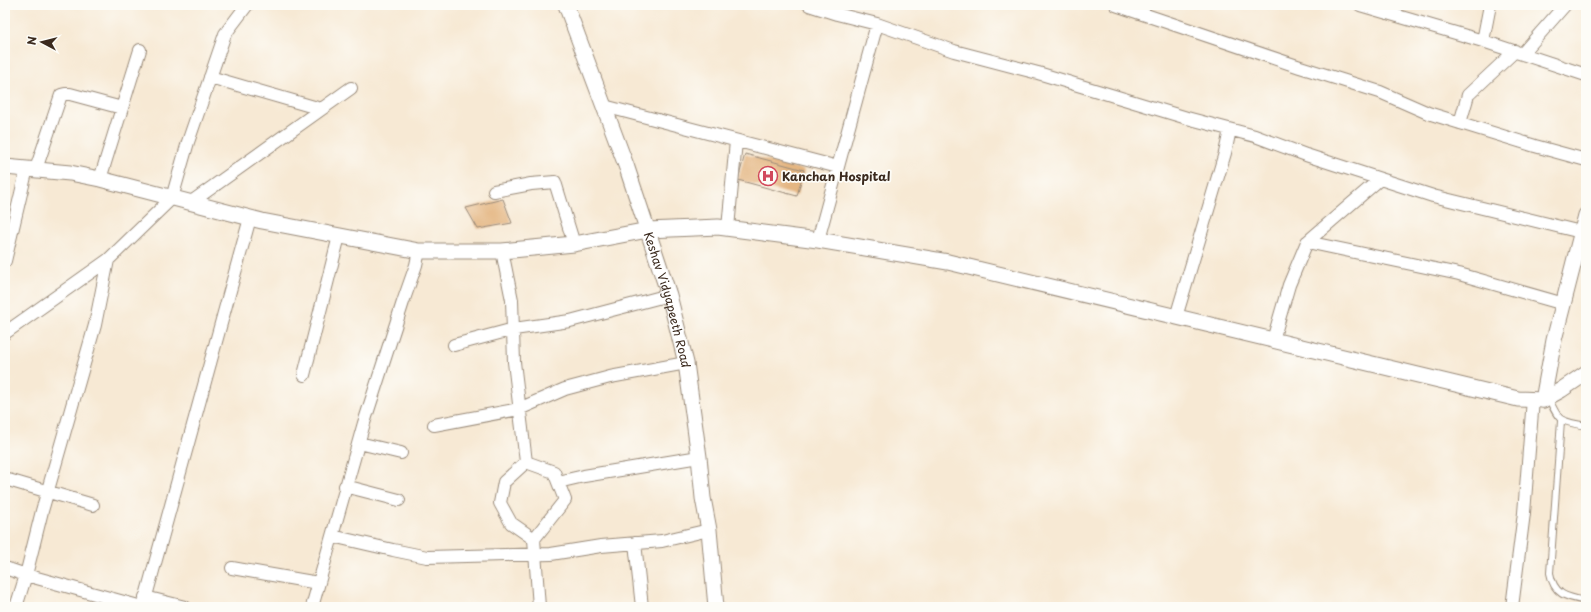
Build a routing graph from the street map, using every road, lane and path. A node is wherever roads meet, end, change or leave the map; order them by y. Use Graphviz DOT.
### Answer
graph roads {
  1 [pos="244,5"];
  2 [pos="566,5"];
  3 [pos="809,5"];
  4 [pos="1116,5"];
  5 [pos="1360,5"];
  6 [pos="1490,5"];
  7 [pos="1565,5"];
  8 [pos="876,24"];
  9 [pos="1483,41"];
  10 [pos="140,50"];
  11 [pos="1518,53"];
  12 [pos="1586,75"];
  13 [pos="210,77"];
  14 [pos="351,88"];
  15 [pos="604,106"];
  16 [pos="122,108"];
  17 [pos="321,109"];
  18 [pos="1460,123"];
  19 [pos="1230,130"];
  20 [pos="736,141"];
  21 [pos="1586,160"];
  22 [pos="5,167"];
  23 [pos="838,167"];
  24 [pos="32,169"];
  25 [pos="100,179"];
  26 [pos="1380,179"];
  27 [pos="494,191"];
  28 [pos="172,198"];
  29 [pos="190,203"];
  30 [pos="1586,215"];
  31 [pos="250,218"];
  32 [pos="728,228"];
  33 [pos="648,230"];
  34 [pos="1581,232"];
  35 [pos="339,236"];
  36 [pos="818,240"];
  37 [pos="1307,242"];
  38 [pos="574,244"];
  39 [pos="419,251"];
  40 [pos="502,251"];
  41 [pos="1580,255"];
  42 [pos="108,260"];
  43 [pos="5,261"];
  44 [pos="669,295"];
  45 [pos="1564,304"];
  46 [pos="1176,317"];
  47 [pos="514,329"];
  48 [pos="5,333"];
  49 [pos="1273,340"];
  50 [pos="454,345"];
  51 [pos="686,364"];
  52 [pos="1586,373"];
  53 [pos="304,375"];
  54 [pos="1541,399"];
  55 [pos="519,408"];
  56 [pos="1561,421"];
  57 [pos="434,425"];
  58 [pos="1586,426"];
  59 [pos="359,443"];
  60 [pos="402,453"];
  61 [pos="699,457"];
  62 [pos="526,462"];
  63 [pos="5,479"];
  64 [pos="558,482"];
  65 [pos="346,486"];
  66 [pos="48,491"];
  67 [pos="399,500"];
  68 [pos="93,505"];
  69 [pos="709,530"];
  70 [pos="332,536"];
  71 [pos="534,538"];
  72 [pos="635,543"];
  73 [pos="535,554"];
  74 [pos="5,568"];
  75 [pos="232,568"];
  76 [pos="26,575"];
  77 [pos="318,583"];
  78 [pos="1586,601"];
  79 [pos="143,604"];
  80 [pos="16,607"];
  81 [pos="185,607"];
  82 [pos="312,607"];
  83 [pos="539,607"];
  84 [pos="642,607"];
  85 [pos="716,607"];
  86 [pos="1512,607"];
  1 -- 13 [label="street"];
  2 -- 15 [label="street, Keshav Vidyapeeth Road"];
  3 -- 8 [label="street"];
  4 -- 18 [label="street"];
  5 -- 9 [label="street"];
  6 -- 9 [label="street"];
  7 -- 11 [label="street"];
  8 -- 19 [label="street"];
  8 -- 23 [label="street"];
  9 -- 11 [label="street"];
  10 -- 16 [label="street"];
  11 -- 12 [label="street"];
  11 -- 18 [label="street"];
  13 -- 17 [label="street"];
  13 -- 28 [label="street"];
  14 -- 17 [label="street"];
  15 -- 20 [label="street"];
  15 -- 33 [label="street, Keshav Vidyapeeth Road"];
  16 -- 24 [label="street"];
  16 -- 25 [label="street"];
  17 -- 29 [label="street"];
  18 -- 21 [label="street"];
  19 -- 26 [label="street"];
  19 -- 46 [label="street"];
  20 -- 23 [label="street"];
  20 -- 32 [label="street"];
  22 -- 24 [label="street"];
  23 -- 36 [label="street"];
  24 -- 25 [label="street"];
  24 -- 43 [label="street"];
  25 -- 28 [label="street"];
  26 -- 34 [label="street"];
  26 -- 37 [label="street"];
  27 -- 38 [label="street"];
  28 -- 29 [label="street"];
  28 -- 42 [label="street"];
  29 -- 31 [label="street"];
  30 -- 34 [label="street"];
  31 -- 35 [label="street"];
  31 -- 79 [label="street"];
  32 -- 33 [label="street"];
  32 -- 36 [label="street"];
  33 -- 38 [label="street"];
  33 -- 44 [label="street, Keshav Vidyapeeth Road"];
  34 -- 41 [label="street"];
  35 -- 39 [label="street"];
  35 -- 53 [label="street"];
  36 -- 46 [label="street"];
  37 -- 45 [label="street"];
  37 -- 49 [label="street"];
  38 -- 40 [label="street"];
  39 -- 40 [label="street"];
  39 -- 59 [label="street"];
  40 -- 47 [label="street"];
  41 -- 45 [label="street"];
  42 -- 48 [label="street"];
  42 -- 66 [label="street"];
  44 -- 47 [label="street"];
  44 -- 51 [label="street, Keshav Vidyapeeth Road"];
  45 -- 54 [label="street"];
  46 -- 49 [label="street"];
  47 -- 50 [label="street"];
  47 -- 55 [label="street"];
  49 -- 54 [label="street"];
  51 -- 55 [label="street"];
  51 -- 61 [label="street, Keshav Vidyapeeth Road"];
  52 -- 54 [label="street"];
  54 -- 56 [label="lane"];
  54 -- 86 [label="street"];
  55 -- 57 [label="street"];
  55 -- 62 [label="street"];
  56 -- 58 [label="lane"];
  56 -- 78 [label="lane"];
  59 -- 60 [label="street"];
  59 -- 65 [label="street"];
  61 -- 64 [label="street"];
  61 -- 69 [label="street, Keshav Vidyapeeth Road"];
  62 -- 64 [label="street"];
  62 -- 71 [label="street"];
  63 -- 66 [label="street"];
  64 -- 71 [label="street"];
  65 -- 67 [label="street"];
  65 -- 70 [label="street"];
  66 -- 68 [label="street"];
  66 -- 76 [label="street"];
  69 -- 72 [label="street"];
  69 -- 85 [label="street, Keshav Vidyapeeth Road"];
  70 -- 73 [label="street"];
  70 -- 77 [label="street"];
  71 -- 73 [label="street"];
  72 -- 73 [label="street"];
  72 -- 84 [label="street"];
  73 -- 83 [label="street"];
  74 -- 76 [label="street"];
  75 -- 77 [label="street"];
  76 -- 79 [label="street"];
  76 -- 80 [label="street"];
  77 -- 82 [label="street"];
  79 -- 81 [label="street"];
}
